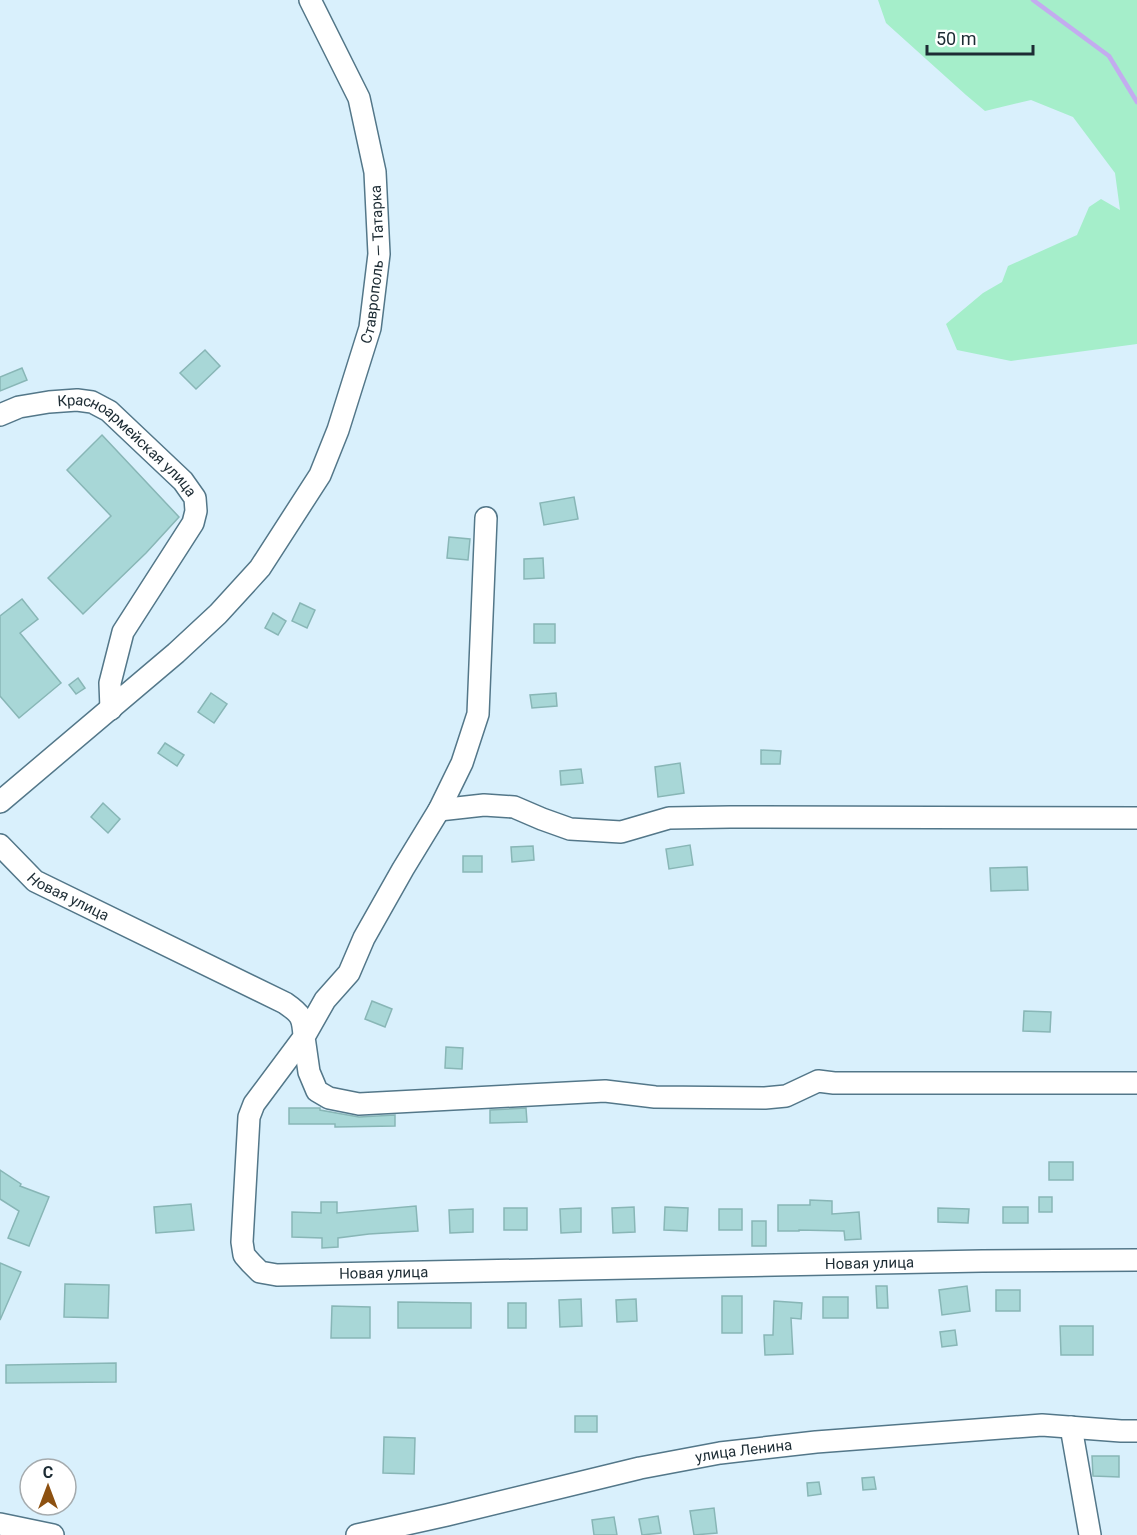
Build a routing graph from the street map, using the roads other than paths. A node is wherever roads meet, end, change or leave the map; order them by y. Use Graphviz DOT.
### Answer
graph roads {
  1 [pos="310,0"];
  2 [pos="0,415"];
  3 [pos="486,518"];
  4 [pos="111,709"];
  5 [pos="3,794"];
  6 [pos="439,810"];
  7 [pos="1137,818"];
  8 [pos="0,845"];
  9 [pos="304,1037"];
  10 [pos="1137,1083"];
  11 [pos="1137,1260"];
  12 [pos="1071,1427"];
  13 [pos="1137,1431"];
  14 [pos="0,1524"];
  15 [pos="53,1535"];
  16 [pos="357,1535"];
  17 [pos="1090,1535"];
  1 -- 4 [label="street, Ставрополь — Татарка"];
  2 -- 4 [label="street, Красноармейская улица"];
  3 -- 6 [label="street"];
  4 -- 5 [label="street, Ставрополь — Татарка"];
  6 -- 7 [label="street"];
  6 -- 9 [label="street"];
  8 -- 9 [label="street, Новая улица"];
  9 -- 10 [label="street"];
  9 -- 11 [label="street, Новая улица"];
  12 -- 13 [label="street, улица Ленина"];
  12 -- 16 [label="street, улица Ленина"];
  12 -- 17 [label="street"];
  14 -- 15 [label="street"];
}
